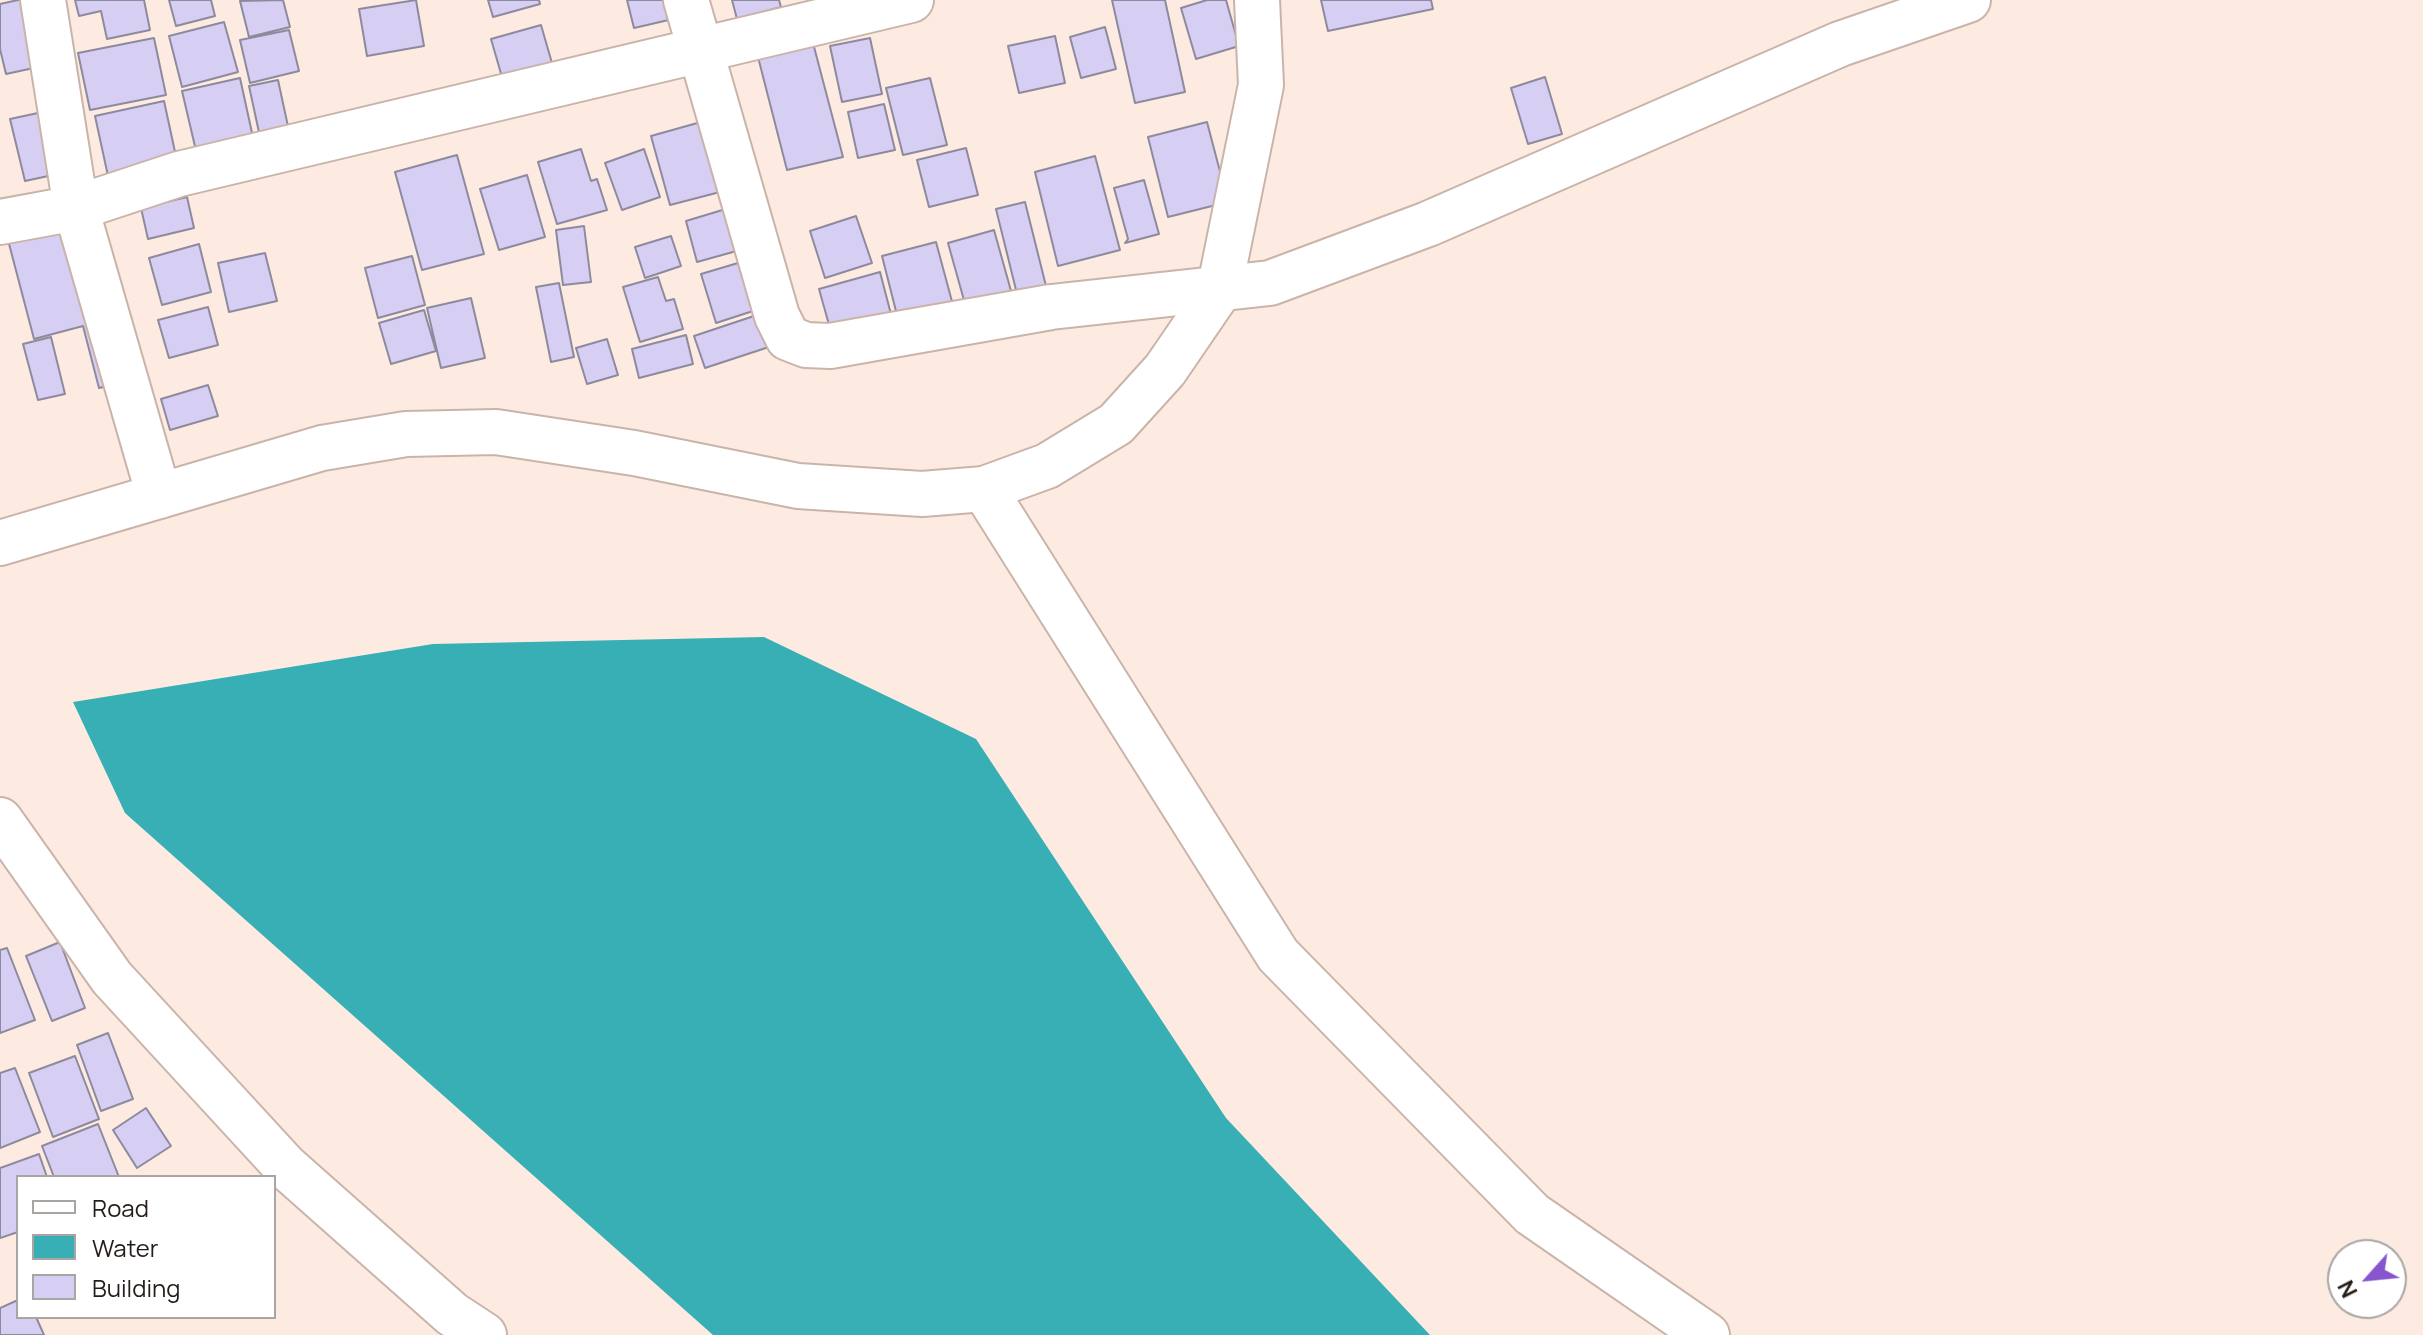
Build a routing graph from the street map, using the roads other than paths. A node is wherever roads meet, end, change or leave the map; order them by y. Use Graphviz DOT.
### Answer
graph roads {
  1 [pos="43,0"];
  2 [pos="686,0"];
  3 [pos="911,0"];
  4 [pos="1257,0"];
  5 [pos="1968,0"];
  6 [pos="700,52"];
  7 [pos="76,208"];
  8 [pos="0,222"];
  9 [pos="1219,291"];
  10 [pos="984,489"];
  11 [pos="159,496"];
  12 [pos="0,543"];
  13 [pos="0,820"];
  14 [pos="484,1335"];
  15 [pos="1707,1335"];
  1 -- 7 [label="street"];
  2 -- 6 [label="street"];
  3 -- 6 [label="street"];
  4 -- 9 [label="street"];
  5 -- 9 [label="street"];
  6 -- 7 [label="street"];
  6 -- 9 [label="street"];
  7 -- 8 [label="street"];
  7 -- 11 [label="street"];
  9 -- 10 [label="street"];
  10 -- 11 [label="street"];
  10 -- 15 [label="street"];
  11 -- 12 [label="street"];
  13 -- 14 [label="street"];
}
